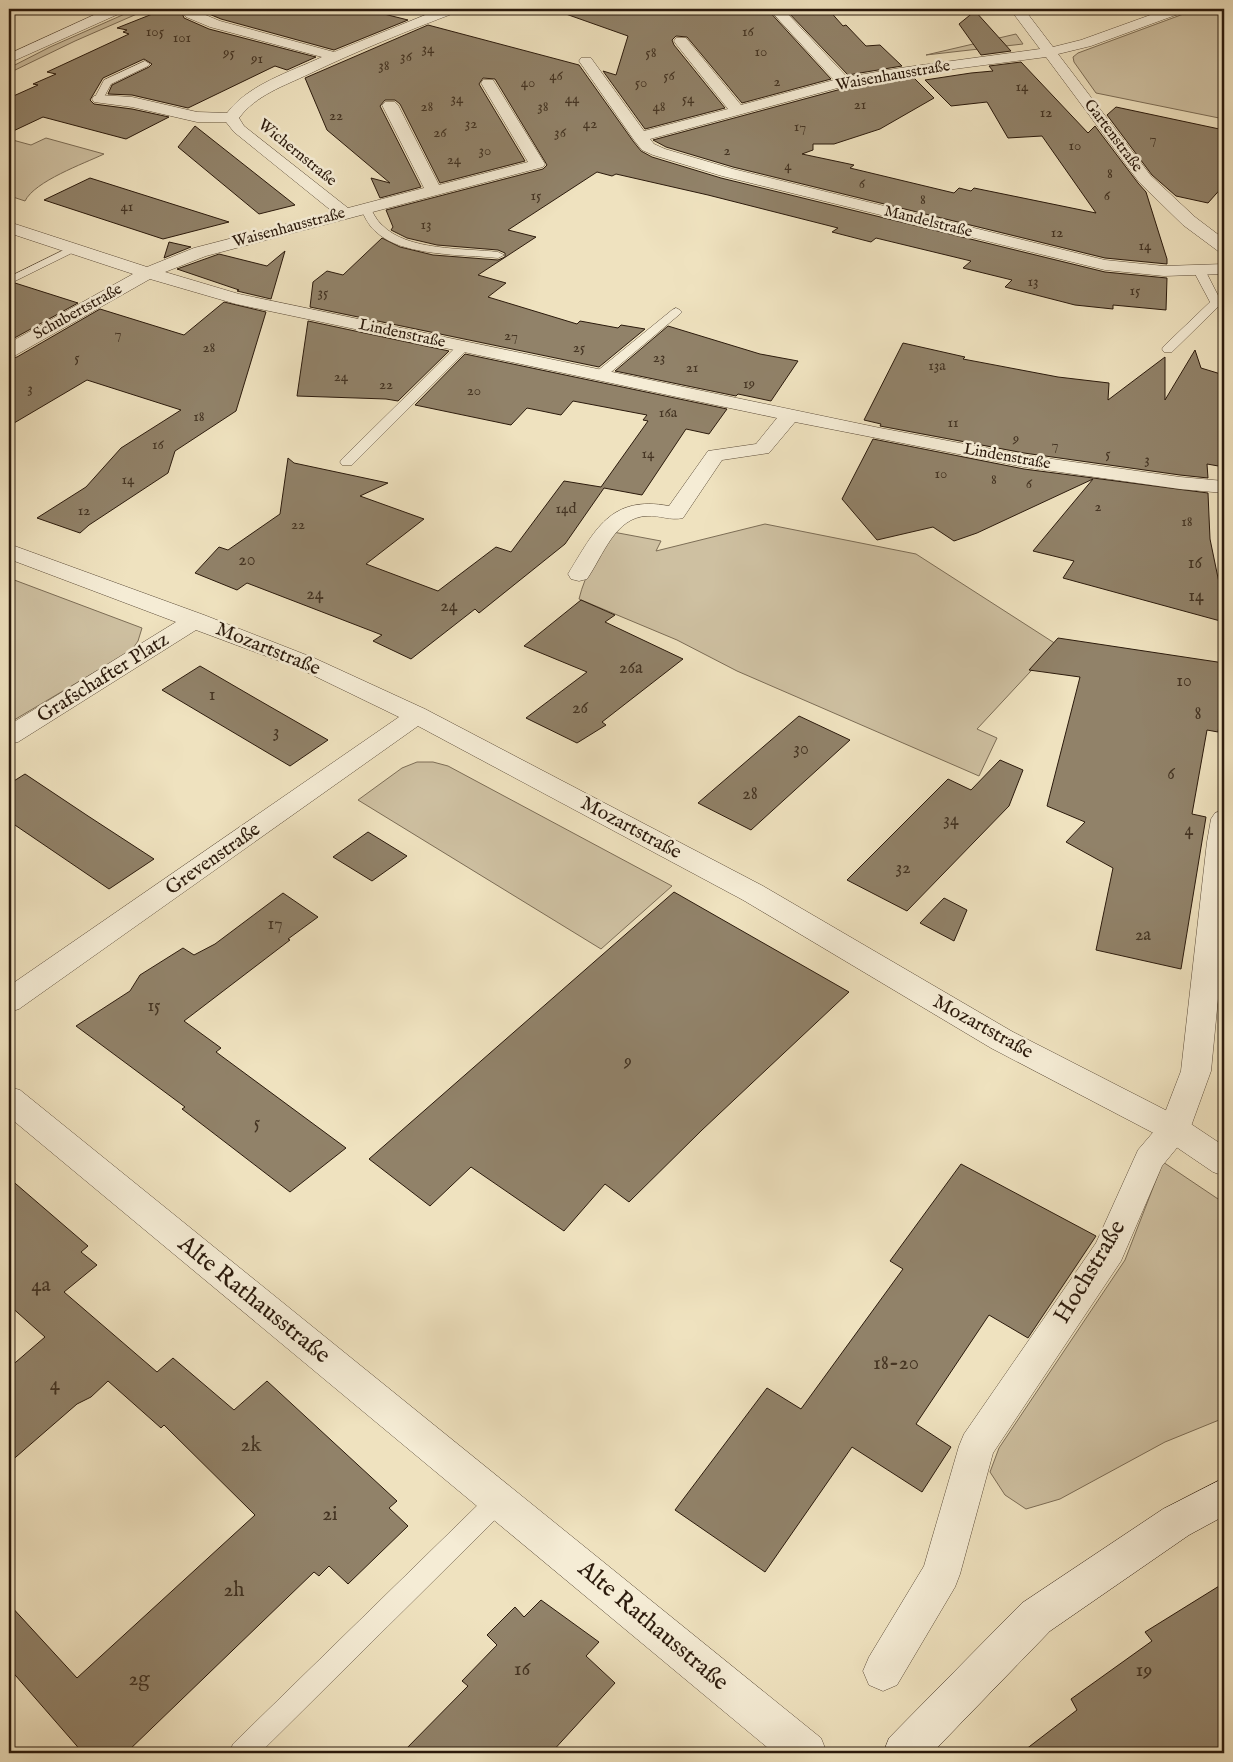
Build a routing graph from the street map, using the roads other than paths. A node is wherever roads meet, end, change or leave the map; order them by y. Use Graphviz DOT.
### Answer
graph roads {
  1 [pos="118,9"];
  2 [pos="452,9"];
  3 [pos="776,9"];
  4 [pos="1017,9"];
  5 [pos="1179,9"];
  6 [pos="192,14"];
  7 [pos="681,41"];
  8 [pos="1050,52"];
  9 [pos="334,56"];
  10 [pos="9,59"];
  11 [pos="586,61"];
  12 [pos="145,64"];
  13 [pos="488,82"];
  14 [pos="844,82"];
  15 [pos="99,99"];
  16 [pos="390,105"];
  17 [pos="738,111"];
  18 [pos="231,118"];
  19 [pos="640,137"];
  20 [pos="432,190"];
  21 [pos="366,208"];
  22 [pos="344,213"];
  23 [pos="12,227"];
  24 [pos="1224,247"];
  25 [pos="74,248"];
  26 [pos="498,256"];
  27 [pos="1224,270"];
  28 [pos="1200,272"];
  29 [pos="148,273"];
  30 [pos="9,281"];
  31 [pos="676,312"];
  32 [pos="464,346"];
  33 [pos="1168,349"];
  34 [pos="9,351"];
  35 [pos="600,375"];
  36 [pos="792,414"];
  37 [pos="347,462"];
  38 [pos="1224,488"];
  39 [pos="9,551"];
  40 [pos="579,574"];
  41 [pos="196,620"];
  42 [pos="416,715"];
  43 [pos="9,736"];
  44 [pos="1224,819"];
  45 [pos="9,1001"];
  46 [pos="9,1099"];
  47 [pos="1174,1129"];
  48 [pos="1224,1163"];
  49 [pos="1224,1496"];
  50 [pos="498,1501"];
  51 [pos="883,1671"];
  52 [pos="242,1753"];
  53 [pos="806,1753"];
  54 [pos="904,1753"];
  1 -- 10 [label="street"];
  2 -- 9 [label="street, Wichernstraße"];
  3 -- 14 [label="street"];
  4 -- 8 [label="street, Gartenstraße"];
  5 -- 8 [label="street, Waisenhausstraße"];
  6 -- 9 [label="street"];
  7 -- 17 [label="street"];
  8 -- 14 [label="street, Waisenhausstraße"];
  8 -- 24 [label="street, Gartenstraße"];
  9 -- 18 [label="street, Wichernstraße"];
  11 -- 19 [label="street"];
  12 -- 15 [label="lane"];
  13 -- 20 [label="street, Waisenhausstraße"];
  14 -- 17 [label="street, Waisenhausstraße"];
  15 -- 18 [label="street, Wichernstraße"];
  16 -- 20 [label="street"];
  17 -- 19 [label="street, Waisenhausstraße"];
  18 -- 22 [label="street, Wichernstraße"];
  19 -- 28 [label="street, Mandelstraße"];
  20 -- 21 [label="street, Waisenhausstraße"];
  21 -- 22 [label="street, Waisenhausstraße"];
  21 -- 26 [label="lane"];
  22 -- 29 [label="street, Waisenhausstraße"];
  23 -- 25 [label="street, Lindenstraße"];
  25 -- 29 [label="street, Lindenstraße"];
  25 -- 30 [label="lane"];
  27 -- 28 [label="street, Mandelstraße"];
  28 -- 33 [label="lane"];
  29 -- 32 [label="street, Lindenstraße"];
  29 -- 34 [label="street, Schubertstraße"];
  31 -- 35 [label="lane"];
  32 -- 35 [label="street, Lindenstraße"];
  32 -- 37 [label="lane"];
  35 -- 36 [label="street, Lindenstraße"];
  36 -- 38 [label="street, Lindenstraße"];
  36 -- 40 [label="street"];
  39 -- 41 [label="street, Mozartstraße"];
  41 -- 42 [label="street, Mozartstraße"];
  41 -- 43 [label="street, Grafschafter Platz"];
  42 -- 45 [label="street, Grevenstraße"];
  42 -- 47 [label="street, Mozartstraße"];
  44 -- 47 [label="street, Hochstraße"];
  46 -- 50 [label="street, Alte Rathausstraße"];
  47 -- 48 [label="street, Mozartstraße"];
  47 -- 51 [label="street, Hochstraße"];
  49 -- 54 [label="street"];
  50 -- 52 [label="lane"];
  50 -- 53 [label="street, Alte Rathausstraße"];
}
